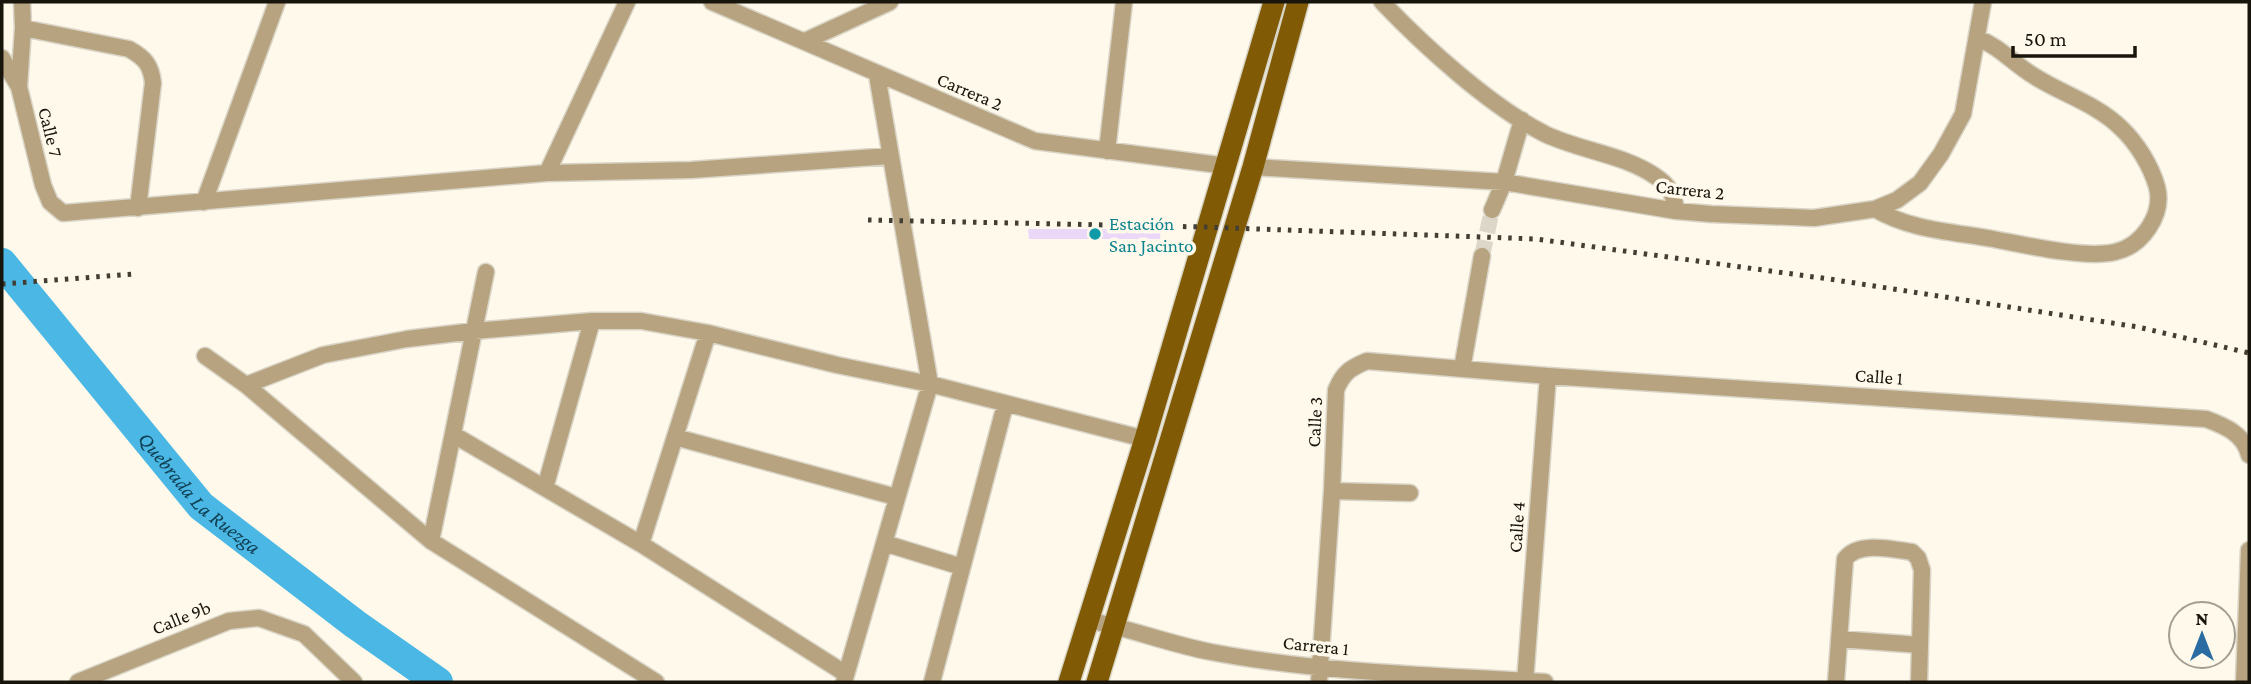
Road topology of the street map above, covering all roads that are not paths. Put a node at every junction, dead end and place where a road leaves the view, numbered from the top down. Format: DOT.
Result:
graph roads {
  1 [pos="22,2"];
  2 [pos="277,2"];
  3 [pos="626,2"];
  4 [pos="712,2"];
  5 [pos="890,2"];
  6 [pos="1125,2"];
  7 [pos="1274,2"];
  8 [pos="1298,2"];
  9 [pos="1382,2"];
  10 [pos="1983,2"];
  11 [pos="23,28"];
  12 [pos="1977,38"];
  13 [pos="806,41"];
  14 [pos="2,58"];
  15 [pos="877,75"];
  16 [pos="19,87"];
  17 [pos="1522,120"];
  18 [pos="1107,151"];
  19 [pos="890,156"];
  20 [pos="1227,166"];
  21 [pos="1253,167"];
  22 [pos="547,173"];
  23 [pos="1504,182"];
  24 [pos="204,202"];
  25 [pos="138,208"];
  26 [pos="1875,209"];
  27 [pos="1492,210"];
  28 [pos="1676,211"];
  29 [pos="1482,256"];
  30 [pos="486,272"];
  31 [pos="592,321"];
  32 [pos="474,331"];
  33 [pos="708,333"];
  34 [pos="205,356"];
  35 [pos="1462,369"];
  36 [pos="1548,376"];
  37 [pos="930,384"];
  38 [pos="246,385"];
  39 [pos="1005,405"];
  40 [pos="454,435"];
  41 [pos="675,438"];
  42 [pos="1145,439"];
  43 [pos="2249,455"];
  44 [pos="545,488"];
  45 [pos="1332,491"];
  46 [pos="1410,493"];
  47 [pos="896,497"];
  48 [pos="431,541"];
  49 [pos="641,544"];
  50 [pos="884,544"];
  51 [pos="2249,550"];
  52 [pos="962,567"];
  53 [pos="1087,620"];
  54 [pos="1114,625"];
  55 [pos="1839,639"];
  56 [pos="1920,645"];
  57 [pos="1320,675"];
  58 [pos="845,678"];
  59 [pos="78,682"];
  60 [pos="354,682"];
  61 [pos="656,682"];
  62 [pos="932,682"];
  63 [pos="1069,682"];
  64 [pos="1097,682"];
  65 [pos="1525,682"];
  66 [pos="1545,682"];
  67 [pos="1836,682"];
  68 [pos="1919,682"];
  69 [pos="2244,682"];
  1 -- 11 [label="street"];
  2 -- 24 [label="street"];
  3 -- 22 [label="street"];
  4 -- 13 [label="street, Carrera 2"];
  5 -- 13 [label="street"];
  6 -- 18 [label="street"];
  7 -- 20 [label="main road"];
  8 -- 21 [label="main road"];
  9 -- 17 [label="street"];
  10 -- 12 [label="street, Carrera 2"];
  11 -- 16 [label="street"];
  11 -- 25 [label="street"];
  12 -- 26 [label="street, Carrera 2"];
  12 -- 26 [label="street"];
  13 -- 15 [label="street, Carrera 2"];
  14 -- 16 [label="street, Calle 7"];
  15 -- 18 [label="street, Carrera 2"];
  15 -- 19 [label="street"];
  16 -- 25 [label="street, Calle 7"];
  17 -- 23 [label="street"];
  17 -- 28 [label="street"];
  18 -- 20 [label="street, Carrera 2"];
  19 -- 22 [label="street"];
  19 -- 37 [label="street"];
  20 -- 42 [label="main road"];
  21 -- 23 [label="street, Carrera 2"];
  21 -- 54 [label="main road"];
  22 -- 24 [label="street"];
  23 -- 27 [label="street"];
  23 -- 28 [label="street, Carrera 2"];
  24 -- 25 [label="street"];
  26 -- 28 [label="street, Carrera 2"];
  29 -- 35 [label="street"];
  30 -- 32 [label="street"];
  31 -- 32 [label="street"];
  31 -- 33 [label="street"];
  31 -- 44 [label="street"];
  32 -- 38 [label="street"];
  32 -- 40 [label="street"];
  33 -- 37 [label="street"];
  33 -- 41 [label="street"];
  34 -- 38 [label="street"];
  35 -- 36 [label="street, Calle 3"];
  35 -- 45 [label="street, Calle 3"];
  36 -- 43 [label="street, Calle 1"];
  36 -- 65 [label="street, Calle 4"];
  37 -- 39 [label="street"];
  37 -- 47 [label="street"];
  38 -- 48 [label="street"];
  39 -- 42 [label="street"];
  39 -- 52 [label="street"];
  40 -- 44 [label="street"];
  40 -- 48 [label="street"];
  41 -- 47 [label="street"];
  41 -- 49 [label="street"];
  42 -- 53 [label="main road"];
  44 -- 49 [label="street"];
  45 -- 46 [label="street"];
  45 -- 57 [label="street, Calle 3"];
  47 -- 50 [label="street"];
  48 -- 61 [label="street"];
  49 -- 58 [label="street"];
  50 -- 52 [label="street"];
  50 -- 58 [label="street"];
  51 -- 69 [label="street"];
  52 -- 62 [label="street"];
  53 -- 54 [label="street, Carrera 1"];
  53 -- 63 [label="main road"];
  54 -- 57 [label="street, Carrera 1"];
  54 -- 64 [label="main road"];
  55 -- 56 [label="street"];
  55 -- 56 [label="street"];
  55 -- 67 [label="street"];
  56 -- 68 [label="street"];
  57 -- 65 [label="street, Carrera 1"];
  59 -- 60 [label="street, Calle 9b"];
  65 -- 66 [label="street, Carrera 1"];
}
